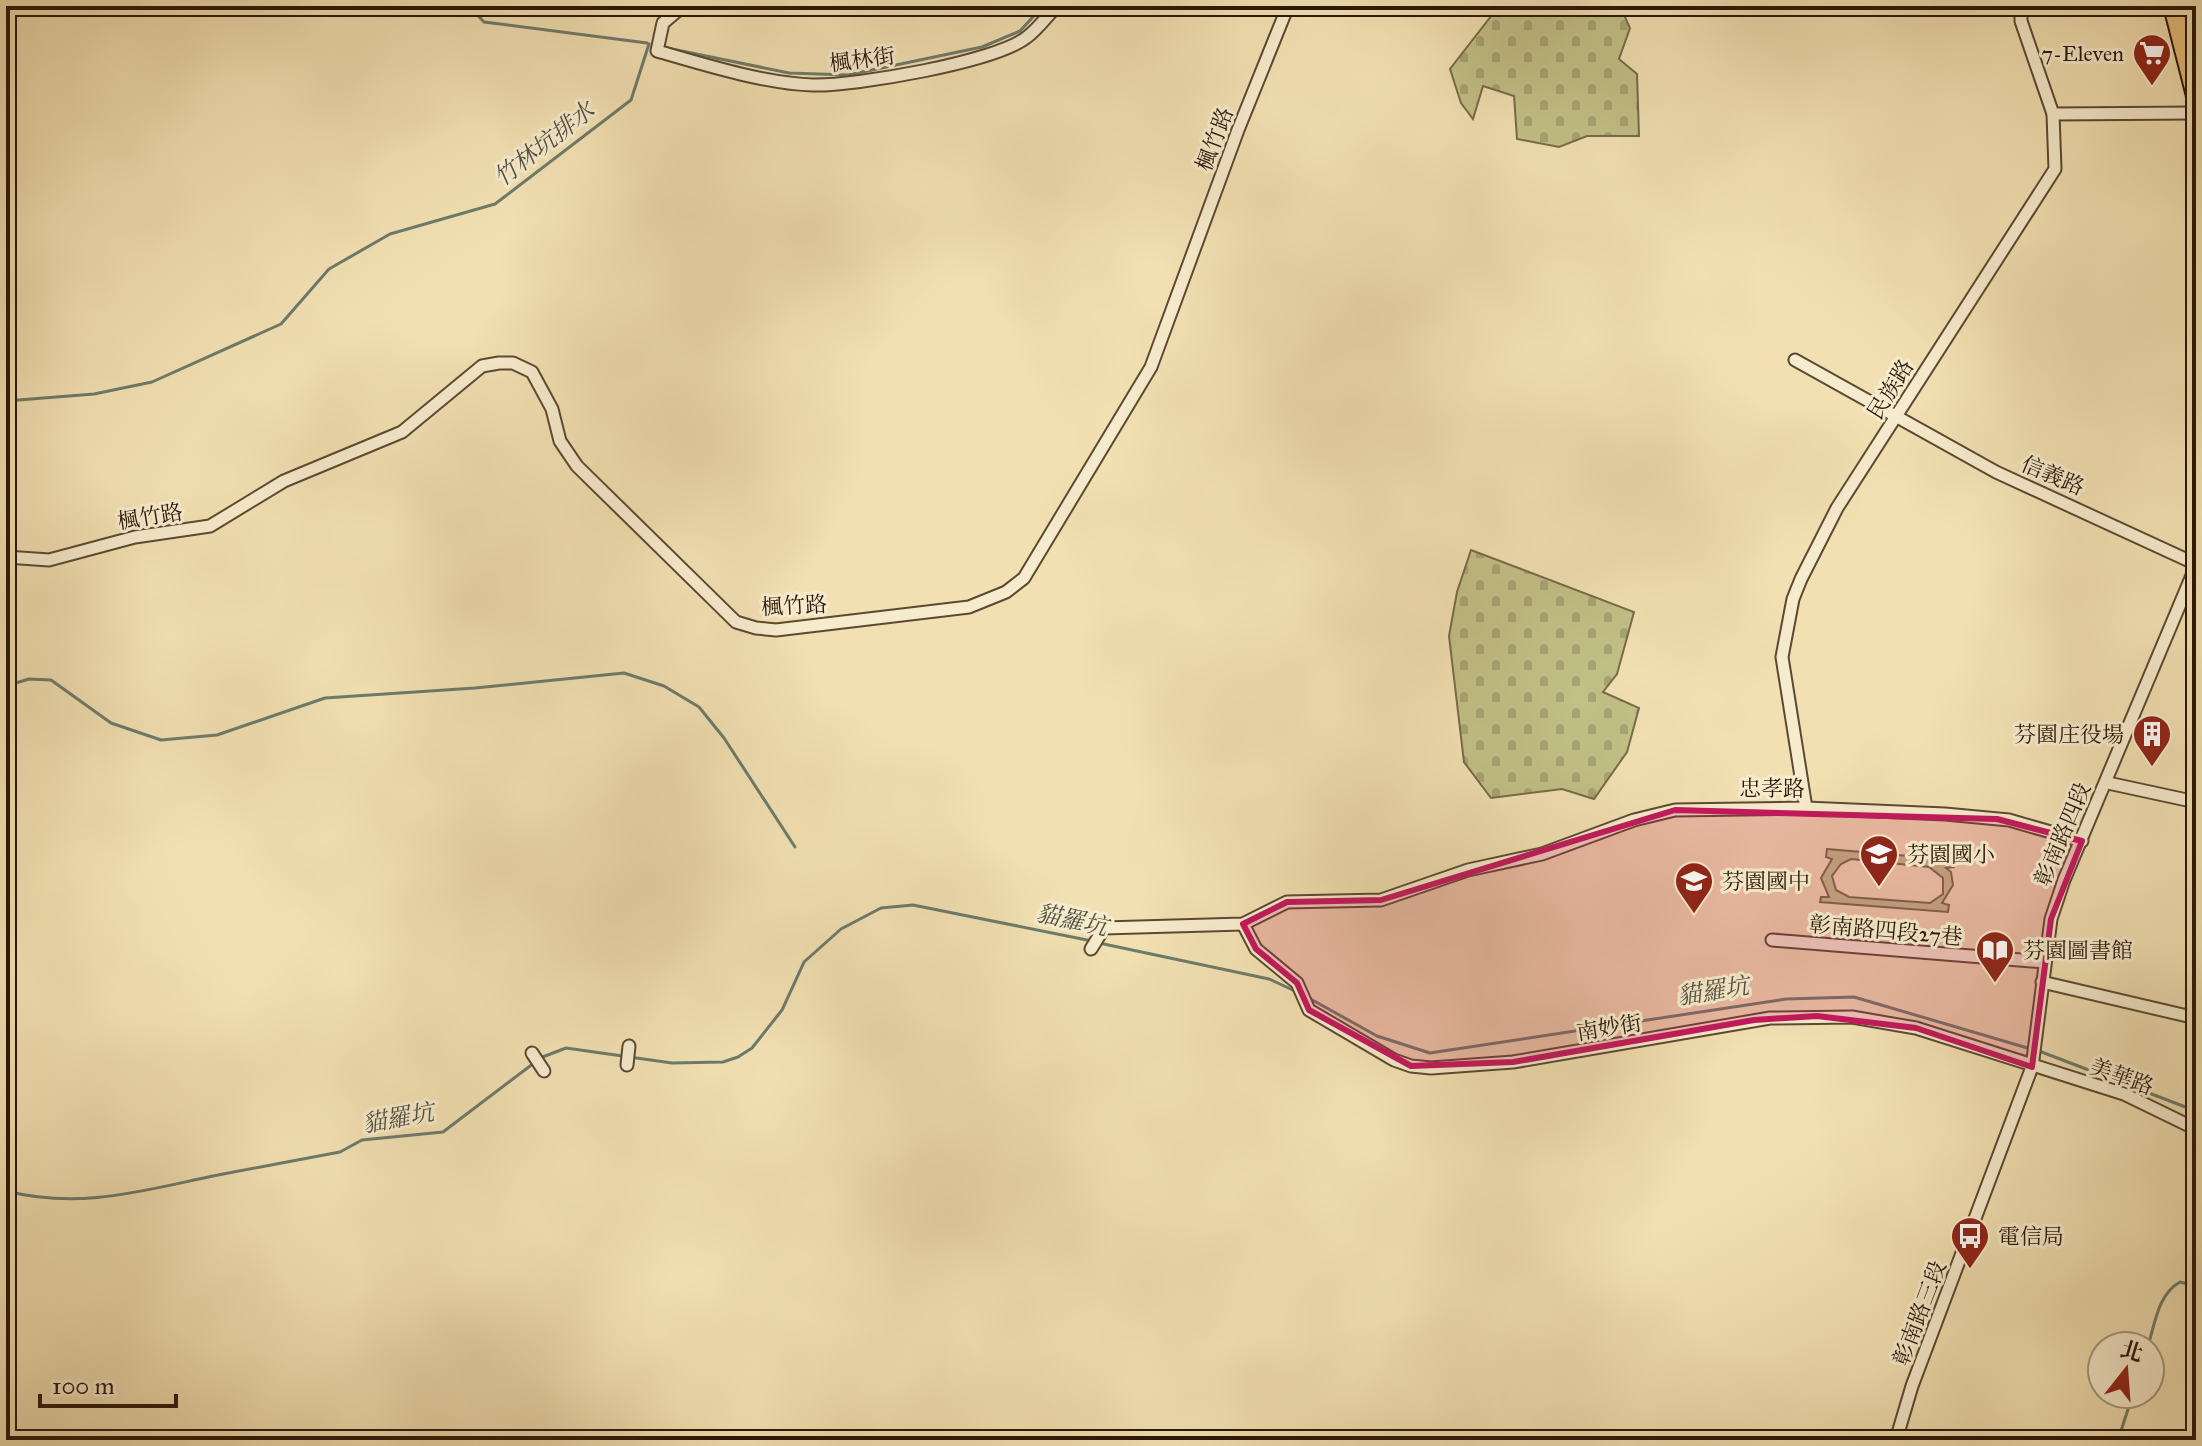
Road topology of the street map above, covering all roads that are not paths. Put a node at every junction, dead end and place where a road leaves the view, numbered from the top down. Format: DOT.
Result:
graph roads {
  1 [pos="683,6"];
  2 [pos="1057,6"];
  3 [pos="1288,6"];
  4 [pos="2021,6"];
  5 [pos="2171,6"];
  6 [pos="2183,6"];
  7 [pos="2196,56"];
  8 [pos="2196,104"];
  9 [pos="2196,113"];
  10 [pos="2053,114"];
  11 [pos="1795,360"];
  12 [pos="1896,418"];
  13 [pos="6,557"];
  14 [pos="2196,565"];
  15 [pos="2108,783"];
  16 [pos="2196,802"];
  17 [pos="1806,808"];
  18 [pos="2082,841"];
  19 [pos="1243,924"];
  20 [pos="1772,940"];
  21 [pos="1091,949"];
  22 [pos="2045,962"];
  23 [pos="2042,982"];
  24 [pos="2196,1018"];
  25 [pos="2036,1039"];
  26 [pos="629,1046"];
  27 [pos="532,1053"];
  28 [pos="627,1065"];
  29 [pos="2032,1067"];
  30 [pos="544,1071"];
  31 [pos="2196,1129"];
  32 [pos="1896,1440"];
  1 -- 2 [label="street, 楓林街"];
  3 -- 13 [label="street, 楓竹路"];
  4 -- 10 [label="street, 民族路"];
  5 -- 8 [label="main road"];
  6 -- 7 [label="main road"];
  9 -- 10 [label="street"];
  10 -- 12 [label="street, 民族路"];
  11 -- 12 [label="street, 信義路"];
  12 -- 14 [label="street, 信義路"];
  12 -- 17 [label="street, 民族路"];
  14 -- 15 [label="street, 彰南路四段"];
  15 -- 16 [label="street"];
  15 -- 18 [label="street, 彰南路四段"];
  17 -- 18 [label="street, 忠孝路"];
  17 -- 19 [label="street, 忠孝路"];
  18 -- 22 [label="street, 彰南路四段"];
  19 -- 21 [label="street"];
  19 -- 29 [label="street, 南妙街"];
  20 -- 22 [label="street, 彰南路四段27巷"];
  22 -- 23 [label="street, 彰南路四段"];
  23 -- 24 [label="street"];
  23 -- 25 [label="street, 彰南路四段"];
  25 -- 29 [label="street, 彰南路三段"];
  26 -- 28 [label="street"];
  27 -- 30 [label="street"];
  29 -- 31 [label="street, 美華路"];
  29 -- 32 [label="street, 彰南路三段"];
}
